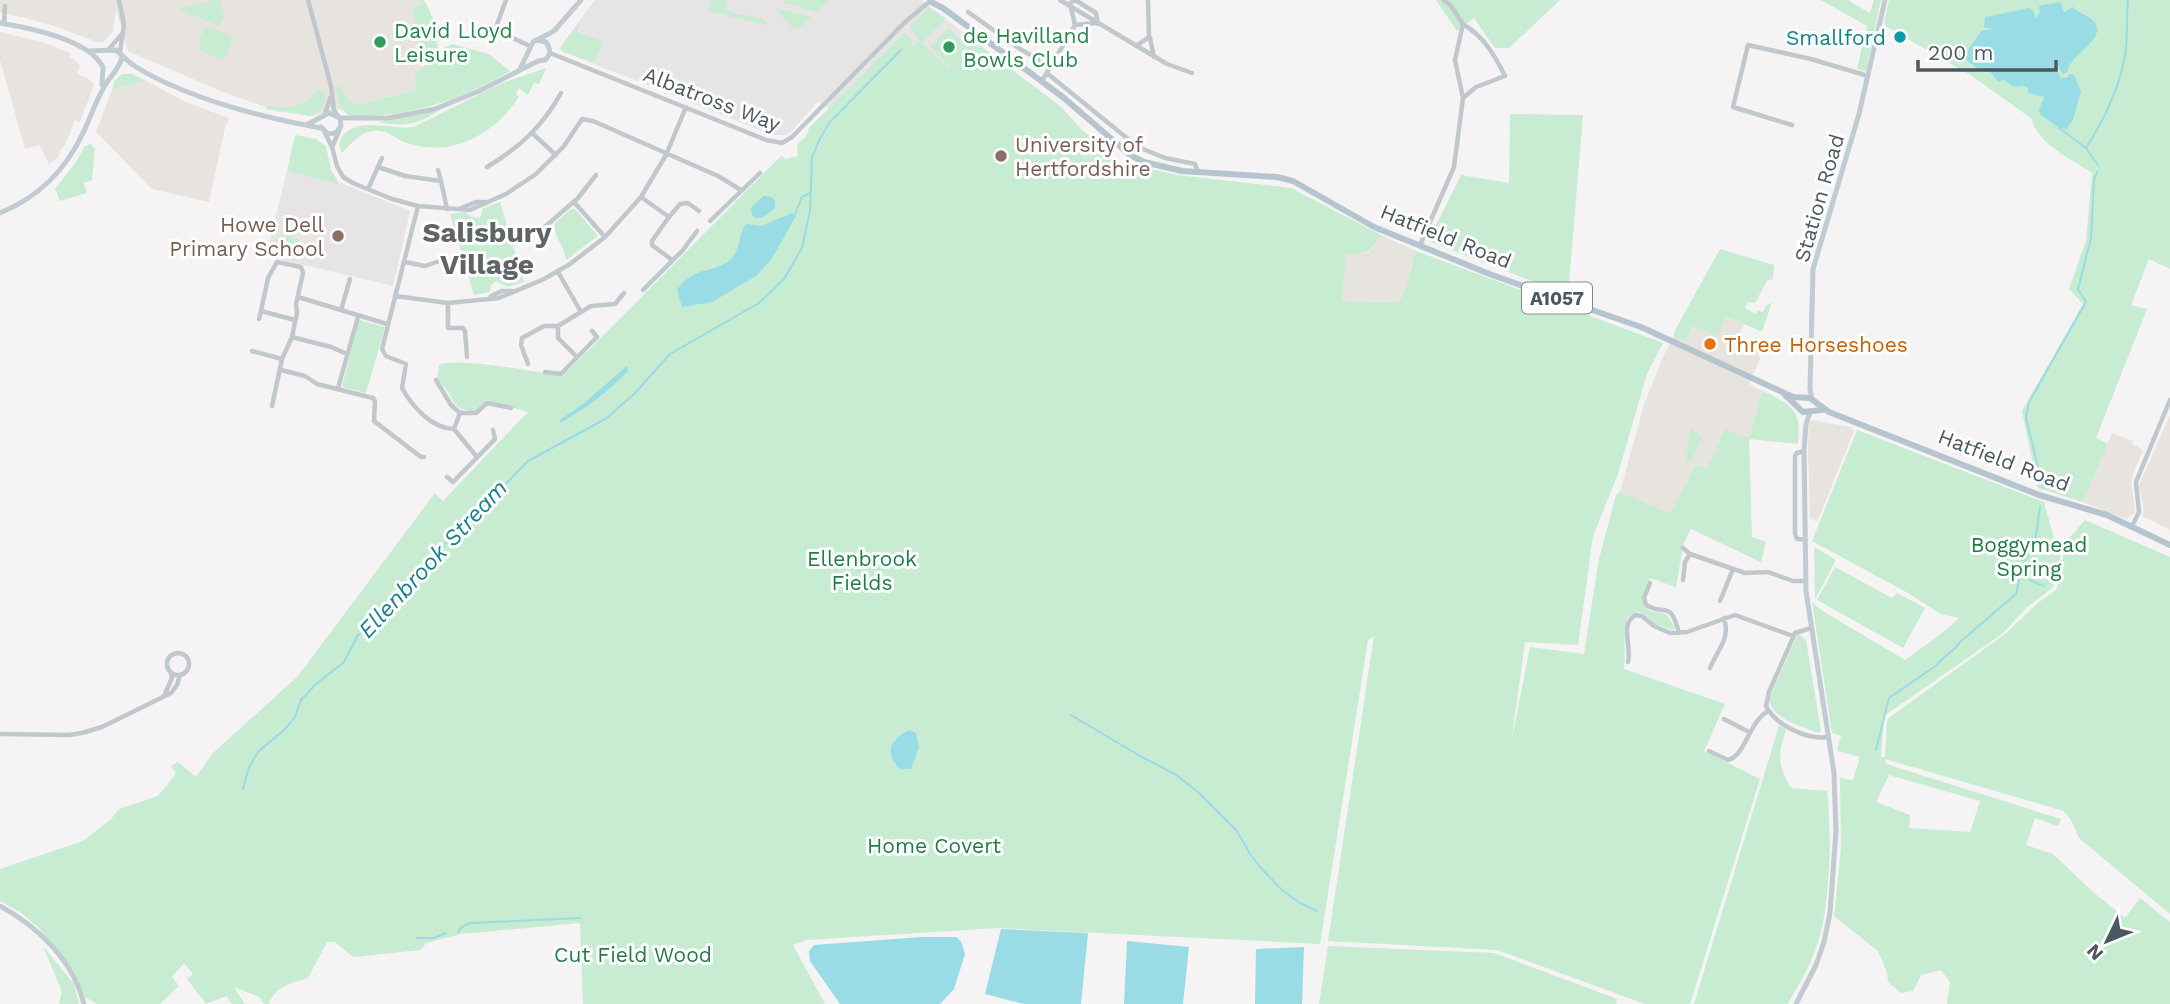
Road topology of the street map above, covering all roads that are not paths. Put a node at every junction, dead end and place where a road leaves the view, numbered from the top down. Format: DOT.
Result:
graph roads {
  1 [pos="118,0"];
  2 [pos="308,0"];
  3 [pos="506,0"];
  4 [pos="581,0"];
  5 [pos="1060,0"];
  6 [pos="1148,0"];
  7 [pos="1444,0"];
  8 [pos="1885,0"];
  9 [pos="930,1"];
  10 [pos="5,6"];
  11 [pos="1069,6"];
  12 [pos="968,12"];
  13 [pos="1097,23"];
  14 [pos="2,24"];
  15 [pos="1463,24"];
  16 [pos="1075,25"];
  17 [pos="554,31"];
  18 [pos="122,33"];
  19 [pos="1150,37"];
  20 [pos="538,40"];
  21 [pos="530,46"];
  22 [pos="1136,46"];
  23 [pos="549,49"];
  24 [pos="107,50"];
  25 [pos="88,51"];
  26 [pos="530,54"];
  27 [pos="121,55"];
  28 [pos="1154,57"];
  29 [pos="538,61"];
  30 [pos="102,65"];
  31 [pos="135,67"];
  32 [pos="1052,67"];
  33 [pos="117,69"];
  34 [pos="520,69"];
  35 [pos="1192,73"];
  36 [pos="1048,74"];
  37 [pos="1868,76"];
  38 [pos="1042,81"];
  39 [pos="102,90"];
  40 [pos="561,93"];
  41 [pos="331,96"];
  42 [pos="1463,98"];
  43 [pos="686,107"];
  44 [pos="324,116"];
  45 [pos="339,117"];
  46 [pos="358,118"];
  47 [pos="308,124"];
  48 [pos="1792,125"];
  49 [pos="340,128"];
  50 [pos="323,130"];
  51 [pos="532,134"];
  52 [pos="332,147"];
  53 [pos="556,155"];
  54 [pos="666,155"];
  55 [pos="382,158"];
  56 [pos="378,167"];
  57 [pos="487,167"];
  58 [pos="438,170"];
  59 [pos="760,173"];
  60 [pos="1199,173"];
  61 [pos="596,175"];
  62 [pos="441,181"];
  63 [pos="368,189"];
  64 [pos="741,190"];
  65 [pos="641,197"];
  66 [pos="574,202"];
  67 [pos="418,206"];
  68 [pos="447,209"];
  69 [pos="699,211"];
  70 [pos="0,214"];
  71 [pos="669,217"];
  72 [pos="710,221"];
  73 [pos="697,231"];
  74 [pos="539,232"];
  75 [pos="605,236"];
  76 [pos="1419,245"];
  77 [pos="442,260"];
  78 [pos="672,260"];
  79 [pos="405,262"];
  80 [pos="558,272"];
  81 [pos="350,279"];
  82 [pos="643,290"];
  83 [pos="624,293"];
  84 [pos="395,296"];
  85 [pos="298,297"];
  86 [pos="448,303"];
  87 [pos="341,310"];
  88 [pos="261,311"];
  89 [pos="581,312"];
  90 [pos="358,317"];
  91 [pos="259,320"];
  92 [pos="295,320"];
  93 [pos="387,324"];
  94 [pos="558,326"];
  95 [pos="592,331"];
  96 [pos="292,337"];
  97 [pos="252,351"];
  98 [pos="347,354"];
  99 [pos="467,357"];
  100 [pos="577,357"];
  101 [pos="282,359"];
  102 [pos="528,363"];
  103 [pos="281,370"];
  104 [pos="545,372"];
  105 [pos="436,380"];
  106 [pos="338,388"];
  107 [pos="1783,394"];
  108 [pos="1809,400"];
  109 [pos="2170,400"];
  110 [pos="272,406"];
  111 [pos="512,408"];
  112 [pos="1800,409"];
  113 [pos="1824,410"];
  114 [pos="1811,412"];
  115 [pos="460,413"];
  116 [pos="1805,424"];
  117 [pos="454,429"];
  118 [pos="493,430"];
  119 [pos="1804,451"];
  120 [pos="424,457"];
  121 [pos="477,457"];
  122 [pos="447,477"];
  123 [pos="2132,526"];
  124 [pos="1806,540"];
  125 [pos="2170,545"];
  126 [pos="1682,548"];
  127 [pos="1690,554"];
  128 [pos="1733,569"];
  129 [pos="1683,580"];
  130 [pos="1806,581"];
  131 [pos="1650,583"];
  132 [pos="1720,601"];
  133 [pos="1724,618"];
  134 [pos="1811,628"];
  135 [pos="1679,633"];
  136 [pos="1793,636"];
  137 [pos="1628,662"];
  138 [pos="1710,668"];
  139 [pos="171,673"];
  140 [pos="180,675"];
  141 [pos="164,697"];
  142 [pos="1768,711"];
  143 [pos="1724,719"];
  144 [pos="1749,732"];
  145 [pos="0,734"];
  146 [pos="1828,737"];
  147 [pos="1709,751"];
  148 [pos="0,906"];
  149 [pos="84,1004"];
  150 [pos="1796,1004"];
  1 -- 18 [label="street"];
  2 -- 41 [label="street"];
  3 -- 21 [label="street"];
  4 -- 17 [label="street"];
  5 -- 11 [label="street"];
  6 -- 19 [label="street"];
  7 -- 15 [label="street"];
  8 -- 37 [label="street, Station Road"];
  9 -- 38 [label="main road, A1057"];
  9 -- 43 [label="street, Albatross Way"];
  10 -- 14 [label="street"];
  11 -- 13 [label="street"];
  11 -- 16 [label="street"];
  12 -- 32 [label="street"];
  13 -- 16 [label="street"];
  13 -- 22 [label="street"];
  14 -- 25 [label="street"];
  15 -- 42 [label="street"];
  15 -- 42 [label="street"];
  16 -- 32 [label="street"];
  17 -- 20 [label="street"];
  17 -- 23 [label="street"];
  18 -- 24 [label="street"];
  18 -- 27 [label="street"];
  19 -- 22 [label="street"];
  19 -- 28 [label="street"];
  20 -- 21 [label="street"];
  20 -- 23 [label="street"];
  21 -- 26 [label="street"];
  22 -- 28 [label="street"];
  23 -- 29 [label="street"];
  23 -- 43 [label="street, Albatross Way"];
  24 -- 25 [label="street"];
  24 -- 27 [label="street"];
  24 -- 30 [label="street"];
  25 -- 30 [label="street"];
  26 -- 29 [label="street"];
  26 -- 34 [label="street"];
  27 -- 31 [label="street"];
  27 -- 33 [label="street"];
  28 -- 35 [label="street"];
  29 -- 34 [label="street"];
  30 -- 33 [label="street"];
  30 -- 39 [label="street"];
  31 -- 33 [label="street"];
  31 -- 47 [label="street"];
  32 -- 36 [label="street"];
  33 -- 39 [label="street"];
  34 -- 46 [label="street"];
  36 -- 38 [label="street"];
  36 -- 60 [label="street"];
  37 -- 48 [label="street"];
  37 -- 108 [label="street, Station Road"];
  38 -- 60 [label="main road, A1057"];
  39 -- 70 [label="street"];
  40 -- 51 [label="street"];
  41 -- 44 [label="street"];
  41 -- 45 [label="street"];
  42 -- 76 [label="street"];
  43 -- 54 [label="street"];
  44 -- 45 [label="street"];
  44 -- 47 [label="street"];
  44 -- 50 [label="street"];
  45 -- 46 [label="street"];
  45 -- 49 [label="street"];
  46 -- 49 [label="street"];
  47 -- 50 [label="street"];
  49 -- 50 [label="street"];
  49 -- 52 [label="street"];
  50 -- 52 [label="street"];
  51 -- 53 [label="street"];
  51 -- 57 [label="street"];
  52 -- 63 [label="street"];
  53 -- 54 [label="street"];
  53 -- 68 [label="street"];
  54 -- 64 [label="street"];
  54 -- 65 [label="street"];
  55 -- 56 [label="street"];
  56 -- 62 [label="street"];
  56 -- 63 [label="street"];
  58 -- 62 [label="street"];
  59 -- 64 [label="street"];
  60 -- 76 [label="main road, Hatfield Road / A1057"];
  61 -- 66 [label="street"];
  62 -- 68 [label="street"];
  63 -- 67 [label="street"];
  64 -- 72 [label="street"];
  65 -- 71 [label="street"];
  65 -- 75 [label="street"];
  66 -- 74 [label="street"];
  66 -- 75 [label="street"];
  67 -- 68 [label="street"];
  67 -- 79 [label="street"];
  69 -- 71 [label="street"];
  71 -- 78 [label="street"];
  73 -- 78 [label="street"];
  75 -- 80 [label="street"];
  76 -- 107 [label="main road, Hatfield Road / A1057"];
  77 -- 79 [label="street"];
  78 -- 82 [label="street"];
  79 -- 84 [label="street"];
  80 -- 86 [label="street"];
  80 -- 89 [label="street"];
  81 -- 87 [label="street"];
  83 -- 89 [label="street"];
  84 -- 86 [label="street"];
  84 -- 93 [label="street"];
  85 -- 87 [label="street"];
  85 -- 88 [label="street"];
  85 -- 92 [label="street"];
  86 -- 99 [label="street"];
  87 -- 90 [label="street"];
  88 -- 91 [label="street"];
  88 -- 92 [label="street"];
  89 -- 94 [label="street"];
  90 -- 93 [label="street"];
  90 -- 98 [label="street"];
  92 -- 96 [label="street"];
  93 -- 117 [label="street"];
  94 -- 100 [label="street"];
  94 -- 102 [label="street"];
  95 -- 100 [label="street"];
  96 -- 98 [label="street"];
  96 -- 101 [label="street"];
  97 -- 101 [label="street"];
  98 -- 106 [label="street"];
  100 -- 104 [label="street"];
  101 -- 103 [label="street"];
  103 -- 106 [label="street"];
  103 -- 110 [label="street"];
  105 -- 115 [label="street"];
  106 -- 120 [label="street"];
  107 -- 108 [label="main road, Hatfield Road / A1057"];
  107 -- 112 [label="main road, Hatfield Road / A1057"];
  108 -- 112 [label="main road"];
  108 -- 113 [label="main road, Hatfield Road / A1057"];
  108 -- 114 [label="main road"];
  109 -- 123 [label="street"];
  111 -- 115 [label="street"];
  112 -- 114 [label="main road"];
  112 -- 116 [label="street"];
  113 -- 114 [label="main road"];
  113 -- 123 [label="main road, Hatfield Road / A1057"];
  114 -- 116 [label="street"];
  115 -- 117 [label="street"];
  116 -- 119 [label="street"];
  117 -- 121 [label="street"];
  118 -- 121 [label="street"];
  119 -- 124 [label="street"];
  119 -- 124 [label="street"];
  121 -- 122 [label="street"];
  123 -- 125 [label="main road, Hatfield Road / A1057"];
  124 -- 130 [label="street"];
  126 -- 127 [label="street"];
  127 -- 128 [label="street"];
  127 -- 129 [label="street"];
  128 -- 130 [label="street"];
  128 -- 132 [label="street"];
  130 -- 134 [label="street"];
  131 -- 135 [label="street"];
  133 -- 135 [label="street"];
  133 -- 136 [label="street"];
  133 -- 138 [label="street"];
  134 -- 136 [label="street"];
  134 -- 146 [label="street"];
  135 -- 137 [label="street"];
  136 -- 142 [label="street"];
  139 -- 140 [label="street"];
  139 -- 140 [label="street"];
  139 -- 141 [label="street"];
  140 -- 141 [label="street"];
  141 -- 145 [label="street"];
  142 -- 144 [label="street"];
  142 -- 146 [label="street"];
  143 -- 144 [label="street"];
  144 -- 147 [label="street"];
  146 -- 150 [label="street"];
  148 -- 149 [label="street"];
}
